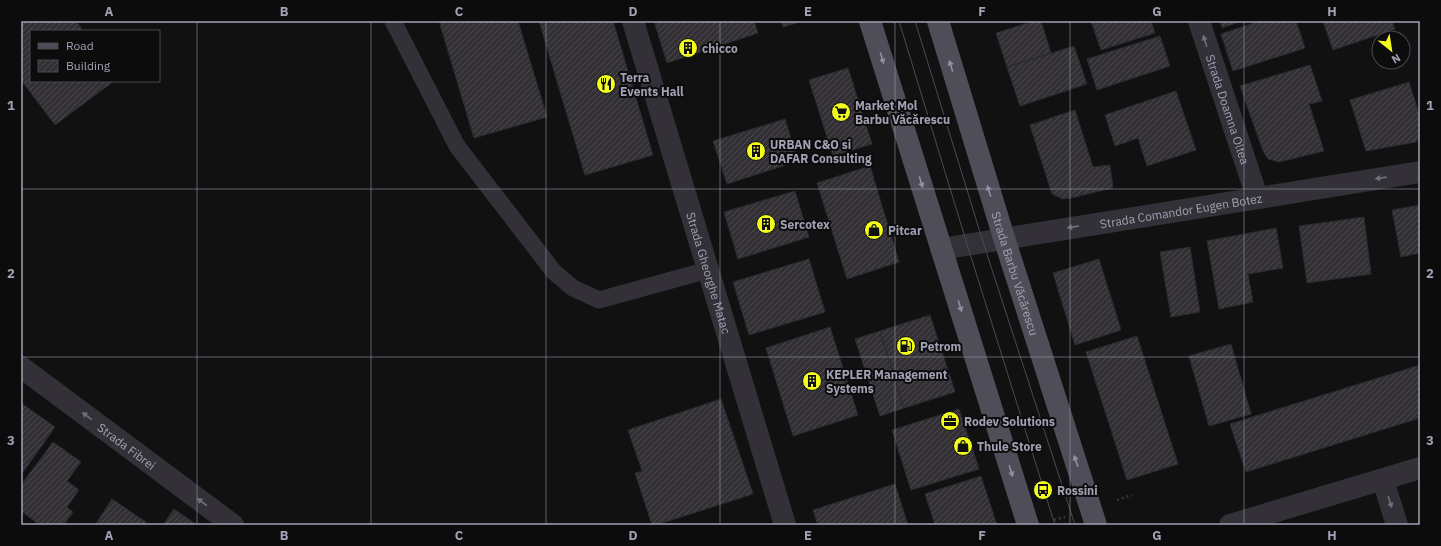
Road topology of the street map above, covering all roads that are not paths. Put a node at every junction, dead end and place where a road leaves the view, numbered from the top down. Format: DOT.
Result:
graph roads {
  1 [pos="393,21"];
  2 [pos="633,21"];
  3 [pos="870,21"];
  4 [pos="938,21"];
  5 [pos="1199,21"];
  6 [pos="1420,172"];
  7 [pos="1257,197"];
  8 [pos="1004,238"];
  9 [pos="941,249"];
  10 [pos="708,270"];
  11 [pos="21,367"];
  12 [pos="1420,468"];
  13 [pos="1383,480"];
  14 [pos="233,525"];
  15 [pos="785,525"];
  16 [pos="1028,525"];
  17 [pos="1096,525"];
  18 [pos="1230,525"];
  19 [pos="1397,525"];
  1 -- 10 [label="lane"];
  2 -- 10 [label="street, Strada Gheorghe Matac"];
  3 -- 9 [label="main road, one-way"];
  8 -- 4 [label="main road, Strada Barbu Văcărescu, one-way"];
  7 -- 5 [label="street, Strada Doamna Oltea, one-way"];
  6 -- 7 [label="street, Strada Comandor Eugen Botez, one-way"];
  7 -- 8 [label="street, Strada Comandor Eugen Botez, one-way"];
  8 -- 9 [label="street, Strada Comandor Eugen Botez"];
  17 -- 8 [label="main road, Strada Barbu Văcărescu, one-way"];
  9 -- 16 [label="main road, one-way"];
  10 -- 15 [label="street, Strada Gheorghe Matac"];
  14 -- 11 [label="street, Strada Fibrei, one-way"];
  12 -- 13 [label="street"];
  13 -- 18 [label="street"];
  13 -- 19 [label="street, one-way"];
}
